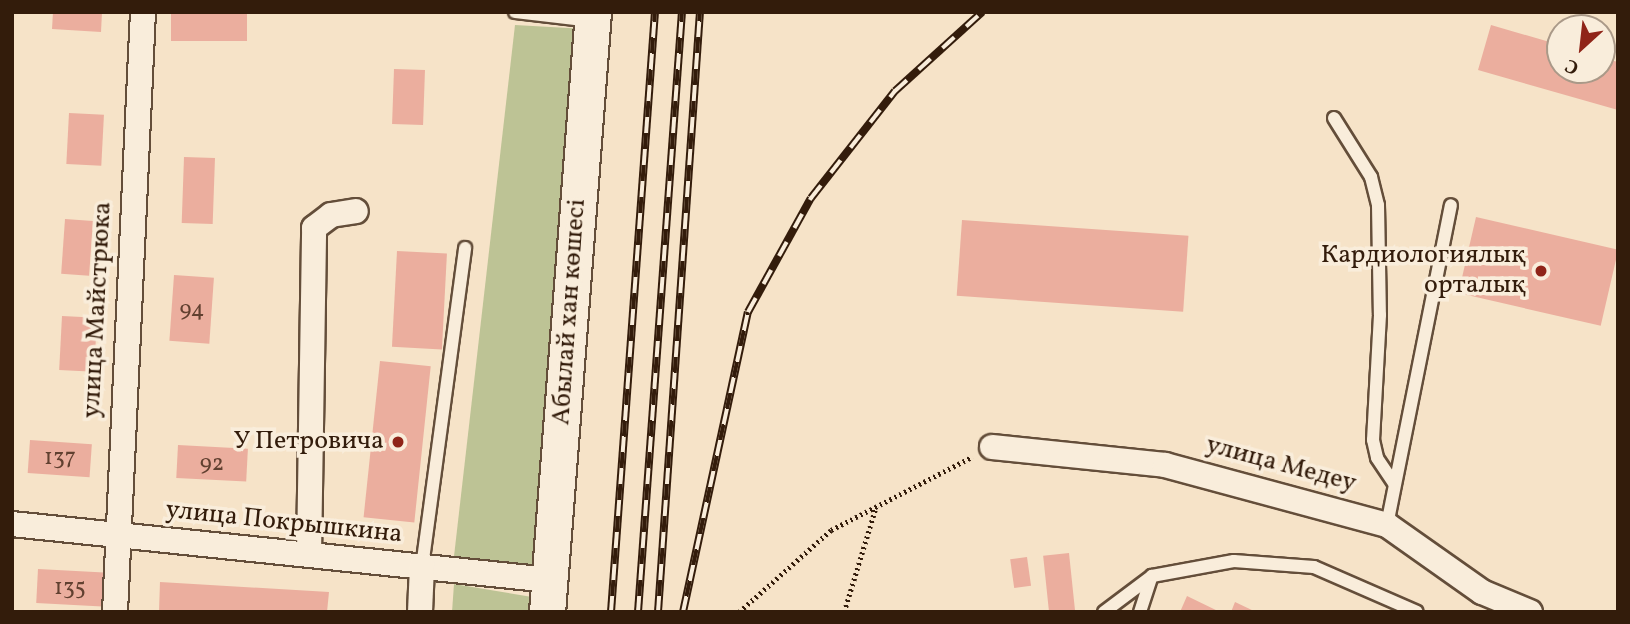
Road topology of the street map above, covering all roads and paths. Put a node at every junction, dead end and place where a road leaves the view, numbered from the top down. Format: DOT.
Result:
graph roads {
  1 [pos="143,12"];
  2 [pos="516,12"];
  3 [pos="592,17"];
  4 [pos="1334,118"];
  5 [pos="1451,205"];
  6 [pos="356,211"];
  7 [pos="465,248"];
  8 [pos="992,447"];
  9 [pos="1394,483"];
  10 [pos="876,506"];
  11 [pos="12,524"];
  12 [pos="1387,525"];
  13 [pos="116,535"];
  14 [pos="309,555"];
  15 [pos="422,567"];
  16 [pos="1152,576"];
  17 [pos="548,596"];
  18 [pos="115,612"];
  19 [pos="420,612"];
  20 [pos="740,612"];
  21 [pos="844,612"];
  22 [pos="1104,612"];
  23 [pos="1140,612"];
  24 [pos="1417,612"];
  25 [pos="1530,612"];
  1 -- 13 [label="street, улица Майстрюка"];
  2 -- 3 [label="lane"];
  3 -- 17 [label="main road, Абылай хан көшесі"];
  4 -- 9 [label="lane"];
  5 -- 9 [label="lane"];
  6 -- 14 [label="street"];
  7 -- 15 [label="lane"];
  8 -- 10 [label="path"];
  8 -- 12 [label="street, улица Медеу"];
  9 -- 12 [label="lane"];
  10 -- 20 [label="path"];
  10 -- 21 [label="path"];
  11 -- 13 [label="street, улица Покрышкина"];
  12 -- 25 [label="street, улица Медеу"];
  13 -- 14 [label="street, улица Покрышкина"];
  13 -- 18 [label="street, улица Майстрюка"];
  14 -- 15 [label="street, улица Покрышкина"];
  15 -- 17 [label="street, улица Покрышкина"];
  15 -- 19 [label="street"];
  16 -- 22 [label="lane"];
  16 -- 23 [label="lane"];
  16 -- 24 [label="lane"];
}
